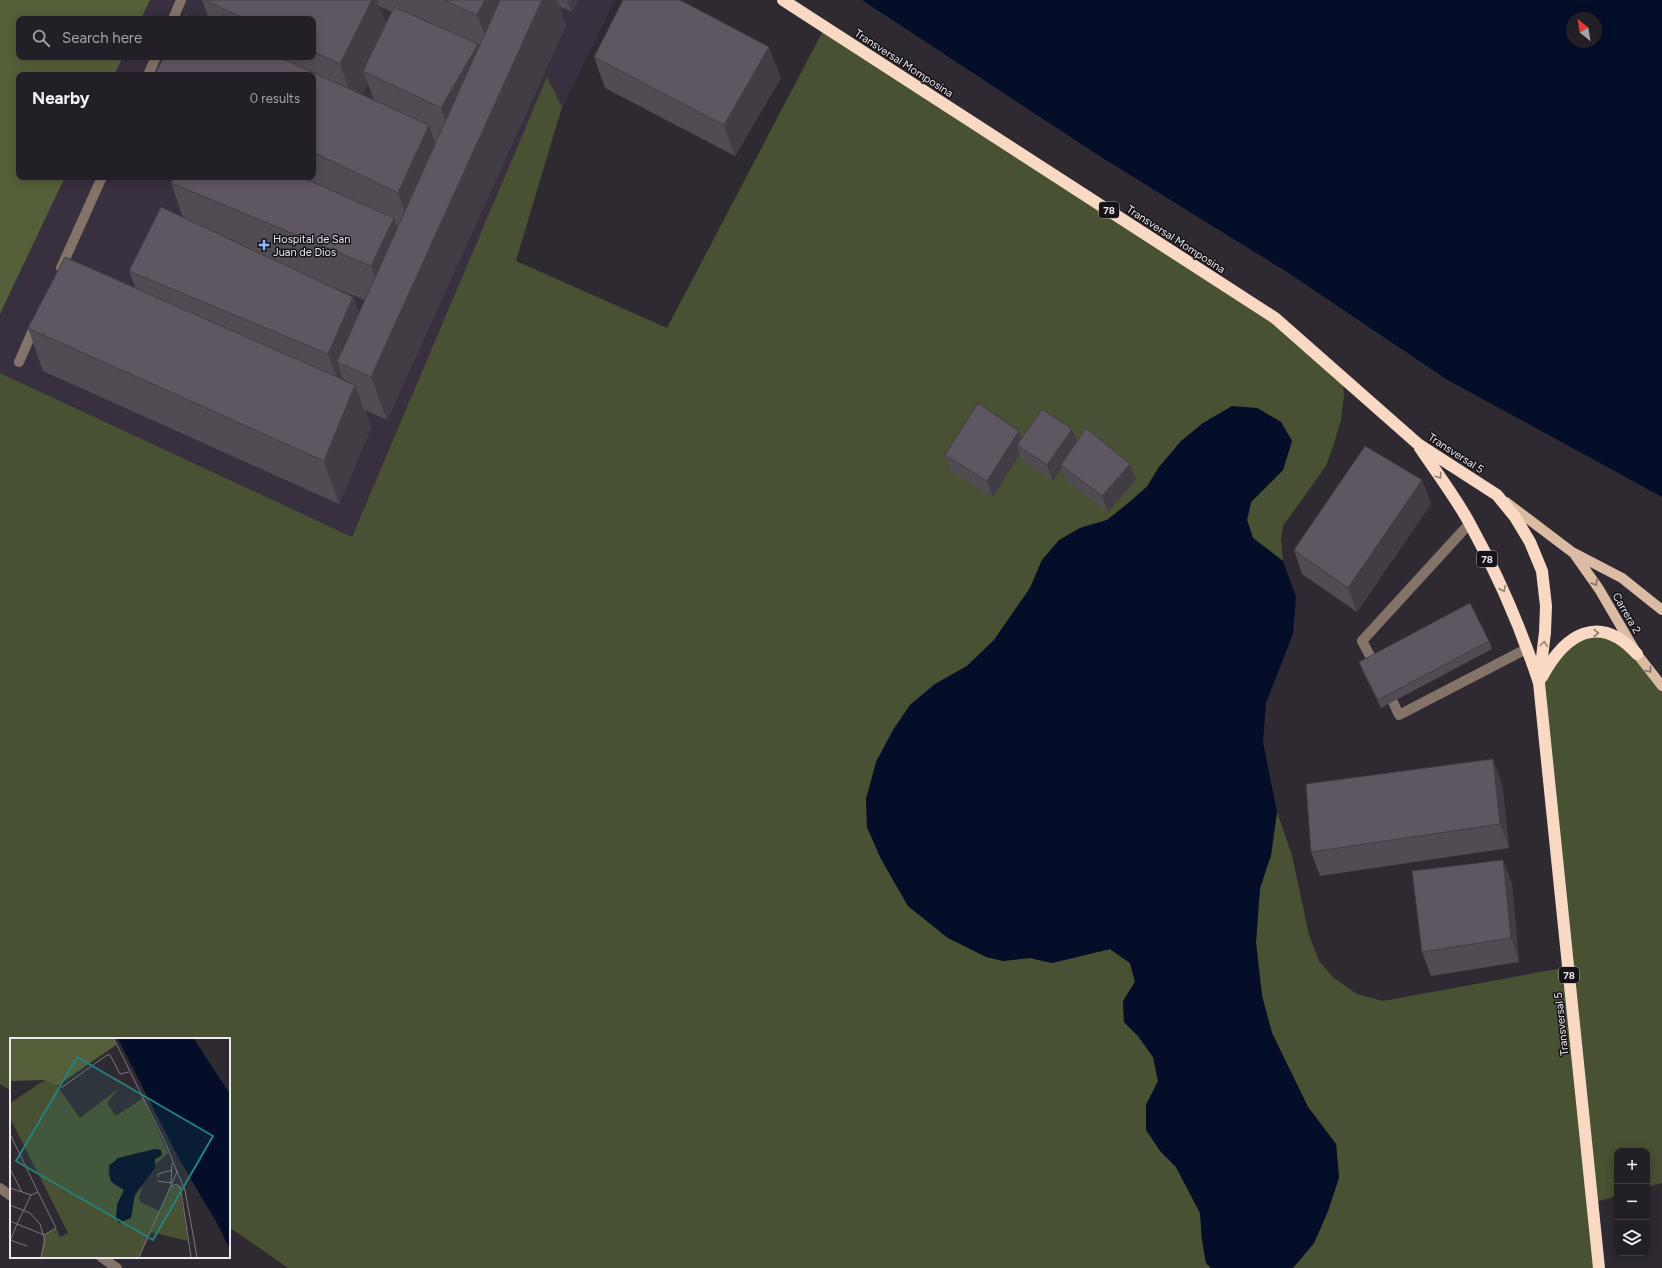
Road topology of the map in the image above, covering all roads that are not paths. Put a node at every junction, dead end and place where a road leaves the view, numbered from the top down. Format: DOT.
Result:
graph roads {
  1 [pos="181,0"];
  2 [pos="783,0"];
  3 [pos="174,16"];
  4 [pos="155,60"];
  5 [pos="149,72"];
  6 [pos="101,180"];
  7 [pos="57,276"];
  8 [pos="41,312"];
  9 [pos="19,362"];
  10 [pos="1418,444"];
  11 [pos="1497,495"];
  12 [pos="1470,523"];
  13 [pos="1572,552"];
  14 [pos="1662,610"];
  15 [pos="1528,648"];
  16 [pos="1637,654"];
  17 [pos="1375,665"];
  18 [pos="1539,683"];
  19 [pos="1662,686"];
  20 [pos="1393,702"];
  21 [pos="0,1188"];
  22 [pos="10,1195"];
  23 [pos="102,1258"];
  24 [pos="117,1268"];
  25 [pos="1599,1268"];
  1 -- 3 [label="street"];
  2 -- 10 [label="highway, Transversal Momposina / 78"];
  4 -- 5 [label="street"];
  6 -- 7 [label="street"];
  8 -- 9 [label="street"];
  10 -- 11 [label="highway, Transversal 5 / 78"];
  10 -- 12 [label="highway, Transversal 5 / 78, one-way"];
  11 -- 13 [label="main road, Carrera 2"];
  18 -- 11 [label="highway, Transversal 5 / 78, one-way"];
  12 -- 15 [label="highway, Transversal 5 / 78, one-way"];
  12 -- 17 [label="street"];
  13 -- 14 [label="main road, Carrera 2"];
  13 -- 16 [label="main road, Carrera 2, one-way"];
  15 -- 18 [label="highway, Transversal 5 / 78"];
  15 -- 20 [label="street"];
  18 -- 16 [label="highway, one-way"];
  16 -- 19 [label="main road, Carrera 2, one-way"];
  18 -- 25 [label="highway, Transversal 5 / 78"];
  21 -- 22 [label="street"];
  23 -- 24 [label="street"];
}
